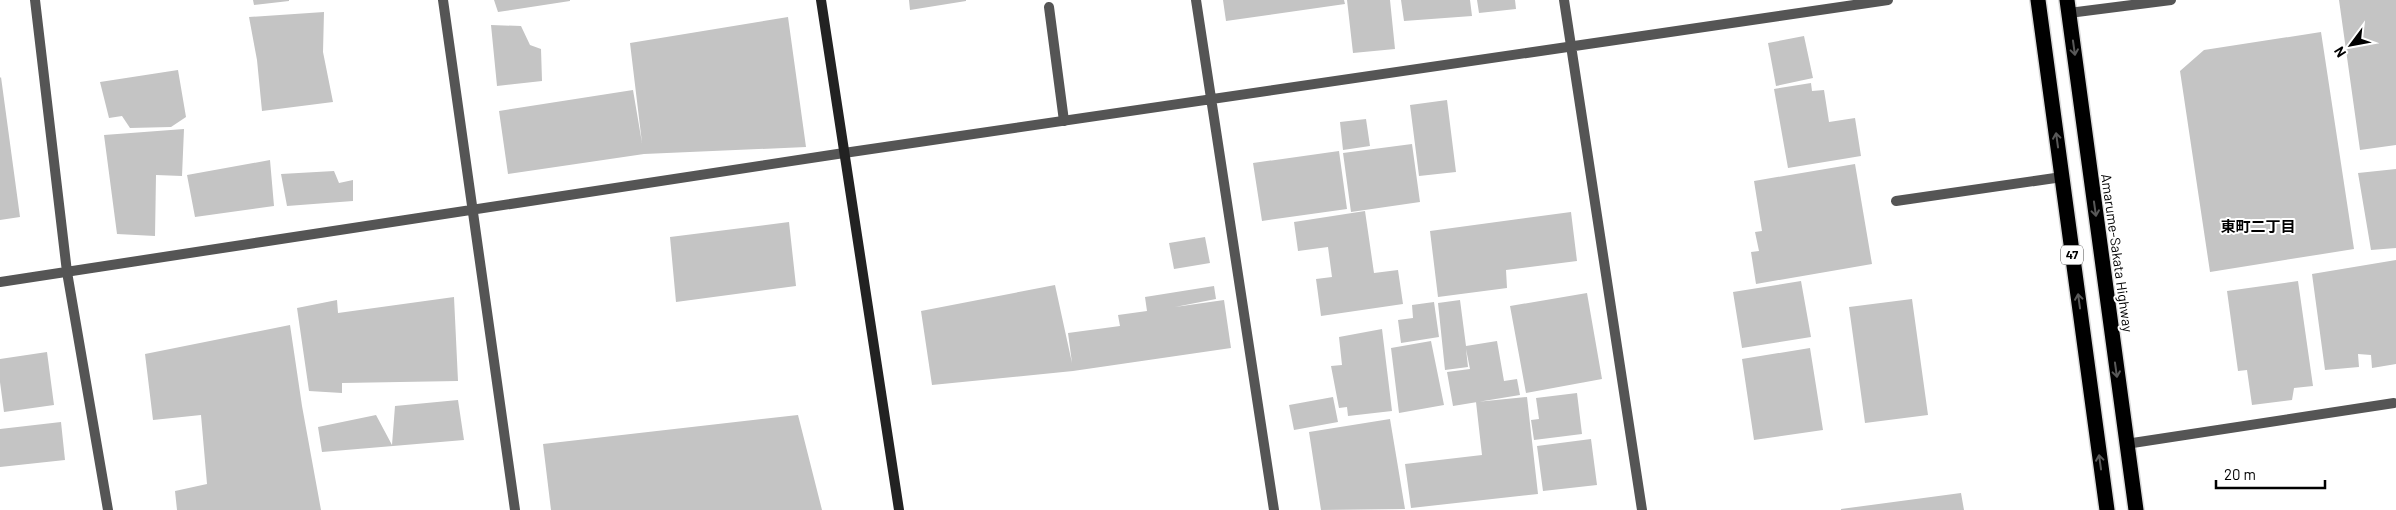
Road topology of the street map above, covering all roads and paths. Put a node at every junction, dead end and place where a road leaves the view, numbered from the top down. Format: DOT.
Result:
graph roads {
  1 [pos="34,0"];
  2 [pos="443,0"];
  3 [pos="821,0"];
  4 [pos="1196,0"];
  5 [pos="1564,0"];
  6 [pos="1888,0"];
  7 [pos="2038,0"];
  8 [pos="2171,0"];
  9 [pos="1049,7"];
  10 [pos="2068,7"];
  11 [pos="1571,45"];
  12 [pos="1211,99"];
  13 [pos="1064,121"];
  14 [pos="844,153"];
  15 [pos="2062,177"];
  16 [pos="1896,201"];
  17 [pos="472,210"];
  18 [pos="67,272"];
  19 [pos="0,282"];
  20 [pos="2394,403"];
  21 [pos="2126,444"];
  22 [pos="108,510"];
  23 [pos="515,510"];
  24 [pos="899,510"];
  25 [pos="1274,510"];
  26 [pos="1642,510"];
  27 [pos="2107,510"];
  28 [pos="2136,510"];
  1 -- 18 [label="street"];
  2 -- 17 [label="street"];
  3 -- 14 [label="street"];
  4 -- 12 [label="street"];
  5 -- 11 [label="street"];
  6 -- 11 [label="street"];
  15 -- 7 [label="highway, 47, one-way"];
  8 -- 10 [label="street"];
  9 -- 13 [label="street"];
  10 -- 21 [label="highway, Amarume-Sakata Highway / 47, one-way"];
  11 -- 12 [label="street"];
  11 -- 26 [label="street"];
  12 -- 13 [label="street"];
  12 -- 25 [label="street"];
  13 -- 14 [label="street"];
  14 -- 17 [label="street"];
  14 -- 24 [label="street"];
  15 -- 16 [label="street"];
  27 -- 15 [label="highway, 47, one-way"];
  17 -- 18 [label="street"];
  17 -- 23 [label="street"];
  18 -- 19 [label="street"];
  18 -- 22 [label="street"];
  20 -- 21 [label="street"];
  21 -- 28 [label="highway, Amarume-Sakata Highway / 47"];
}
